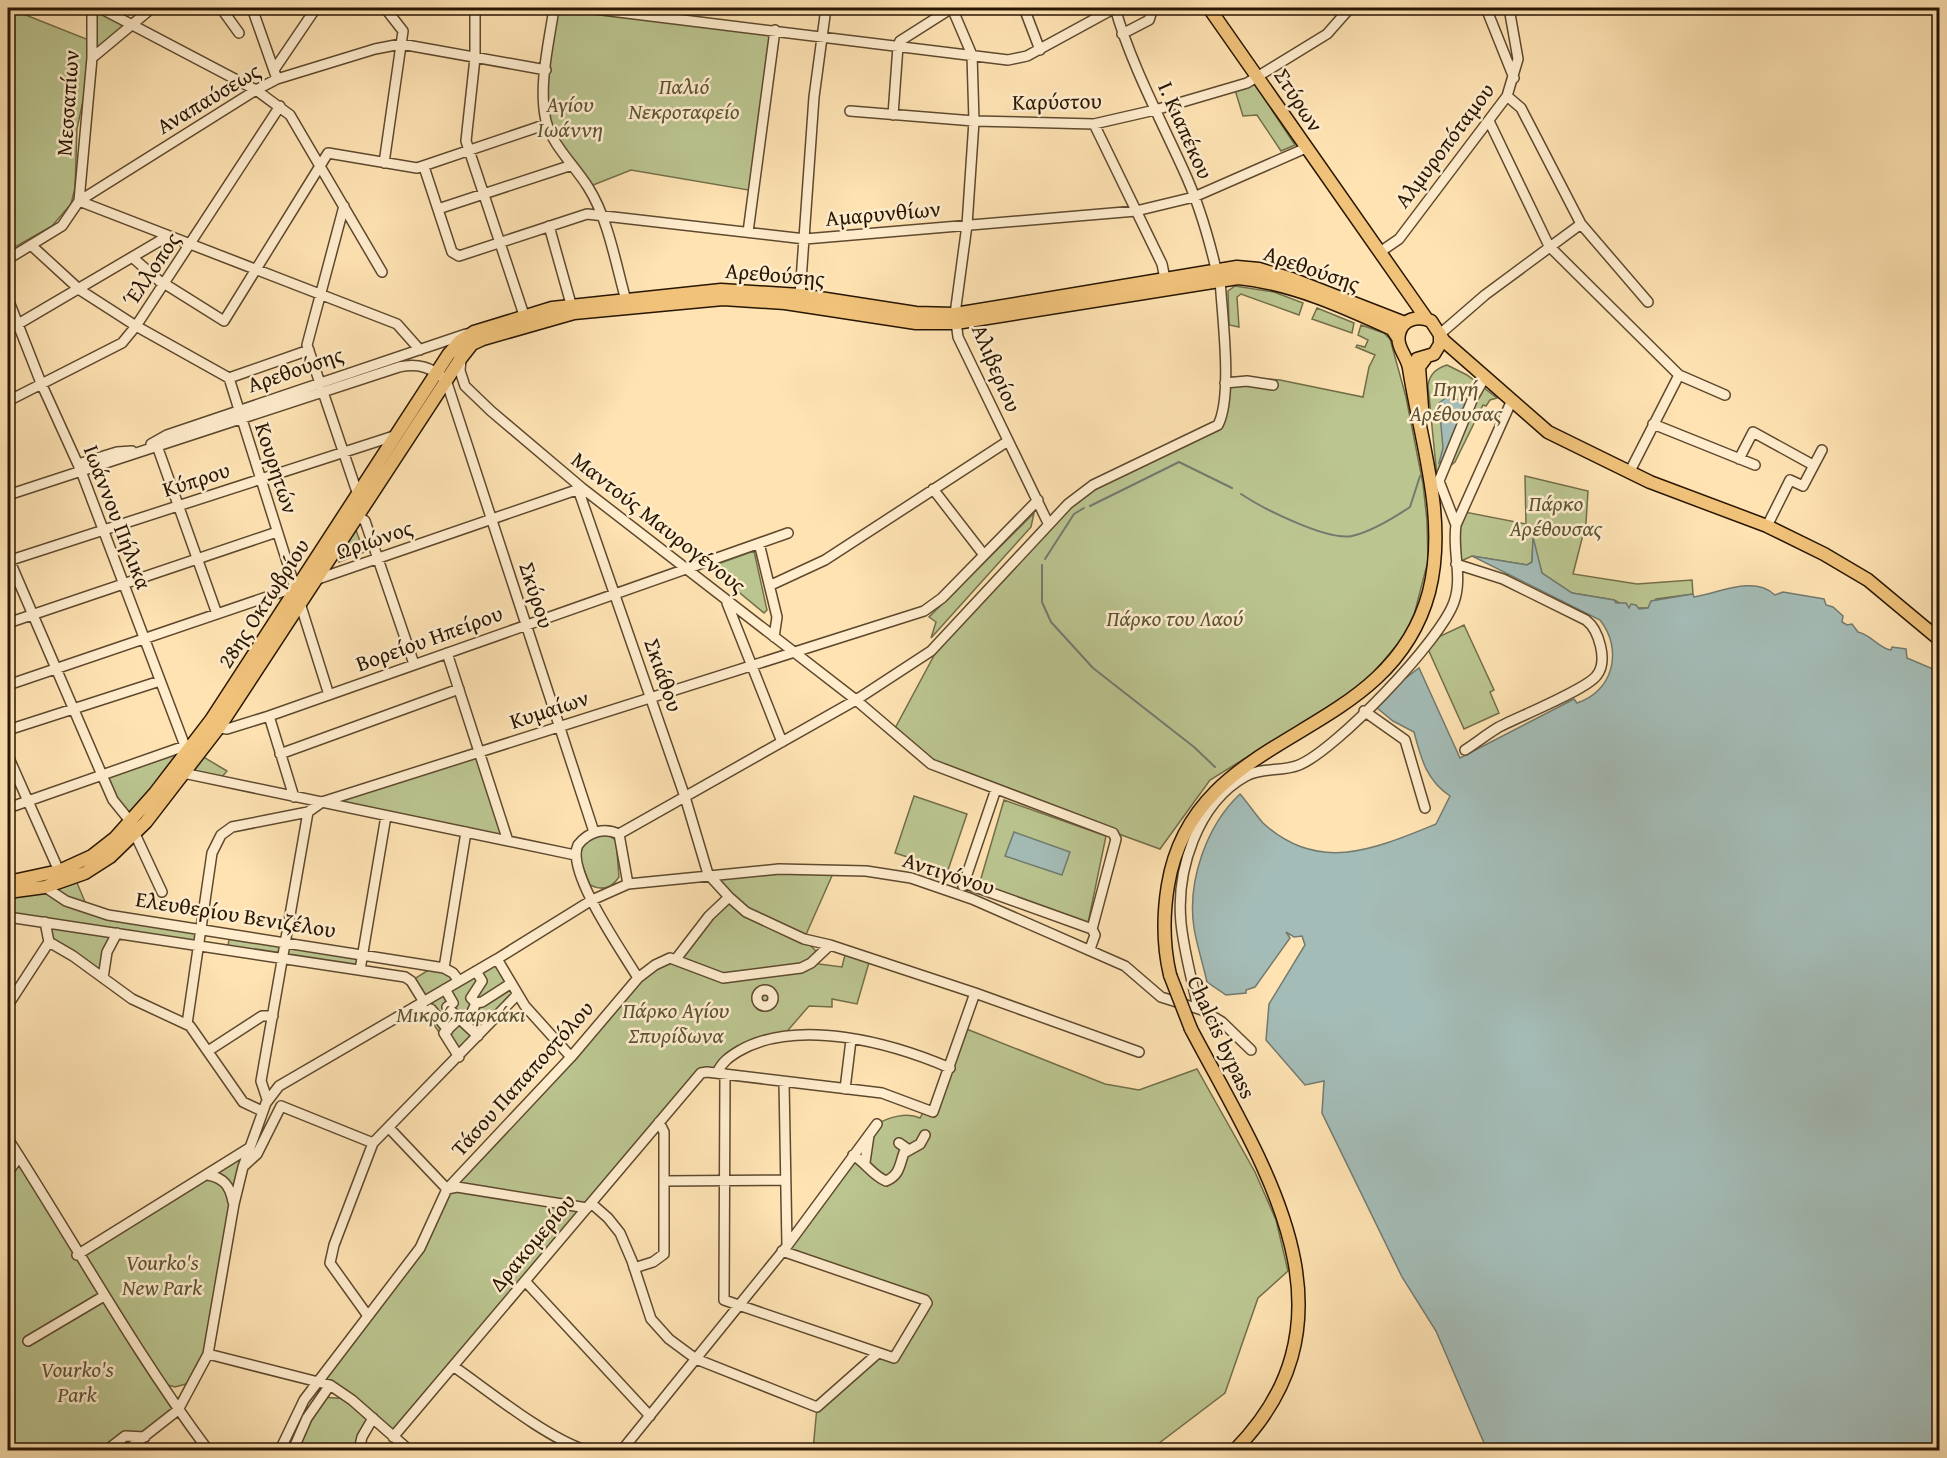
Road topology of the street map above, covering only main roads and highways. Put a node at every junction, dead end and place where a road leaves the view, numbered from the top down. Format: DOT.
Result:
graph roads {
  1 [pos="1209,8"];
  2 [pos="1353,216"];
  3 [pos="1218,274"];
  4 [pos="627,304"];
  5 [pos="956,318"];
  6 [pos="1426,318"];
  7 [pos="1407,321"];
  8 [pos="474,332"];
  9 [pos="1440,334"];
  10 [pos="1398,338"];
  11 [pos="1404,353"];
  12 [pos="1429,356"];
  13 [pos="442,376"];
  14 [pos="1483,376"];
  15 [pos="1424,439"];
  16 [pos="298,592"];
  17 [pos="1940,640"];
  18 [pos="8,882"];
  19 [pos="8,892"];
  20 [pos="1235,1450"];
  1 -- 2 [label="main road, Στύρων"];
  2 -- 6 [label="main road, Στύρων"];
  2 -- 7 [label="main road, Στύρων"];
  3 -- 5 [label="main road, Αρεθούσης"];
  3 -- 5 [label="main road, Αρεθούσης"];
  3 -- 7 [label="main road, Αρεθούσης"];
  3 -- 10 [label="main road, Αρεθούσης"];
  4 -- 5 [label="main road, Αρεθούσης"];
  4 -- 5 [label="main road, Αρεθούσης"];
  4 -- 8 [label="main road, Αρεθούσης"];
  4 -- 13 [label="main road, Αρεθούσης"];
  6 -- 7 [label="main road"];
  6 -- 9 [label="main road"];
  7 -- 10 [label="main road"];
  8 -- 13 [label="main road, 28ης Οκτωβρίου"];
  9 -- 12 [label="main road"];
  9 -- 14 [label="main road"];
  10 -- 11 [label="main road"];
  11 -- 12 [label="main road"];
  11 -- 15 [label="main road, Chalcis bypass"];
  12 -- 14 [label="main road"];
  12 -- 15 [label="main road, Chalcis bypass"];
  13 -- 16 [label="main road, 28ης Οκτωβρίου"];
  13 -- 16 [label="main road, 28ης Οκτωβρίου"];
  14 -- 17 [label="main road"];
  15 -- 20 [label="main road, Chalcis bypass, bridge"];
  16 -- 18 [label="main road, 28ης Οκτωβρίου"];
  16 -- 19 [label="main road, 28ης Οκτωβρίου"];
}
